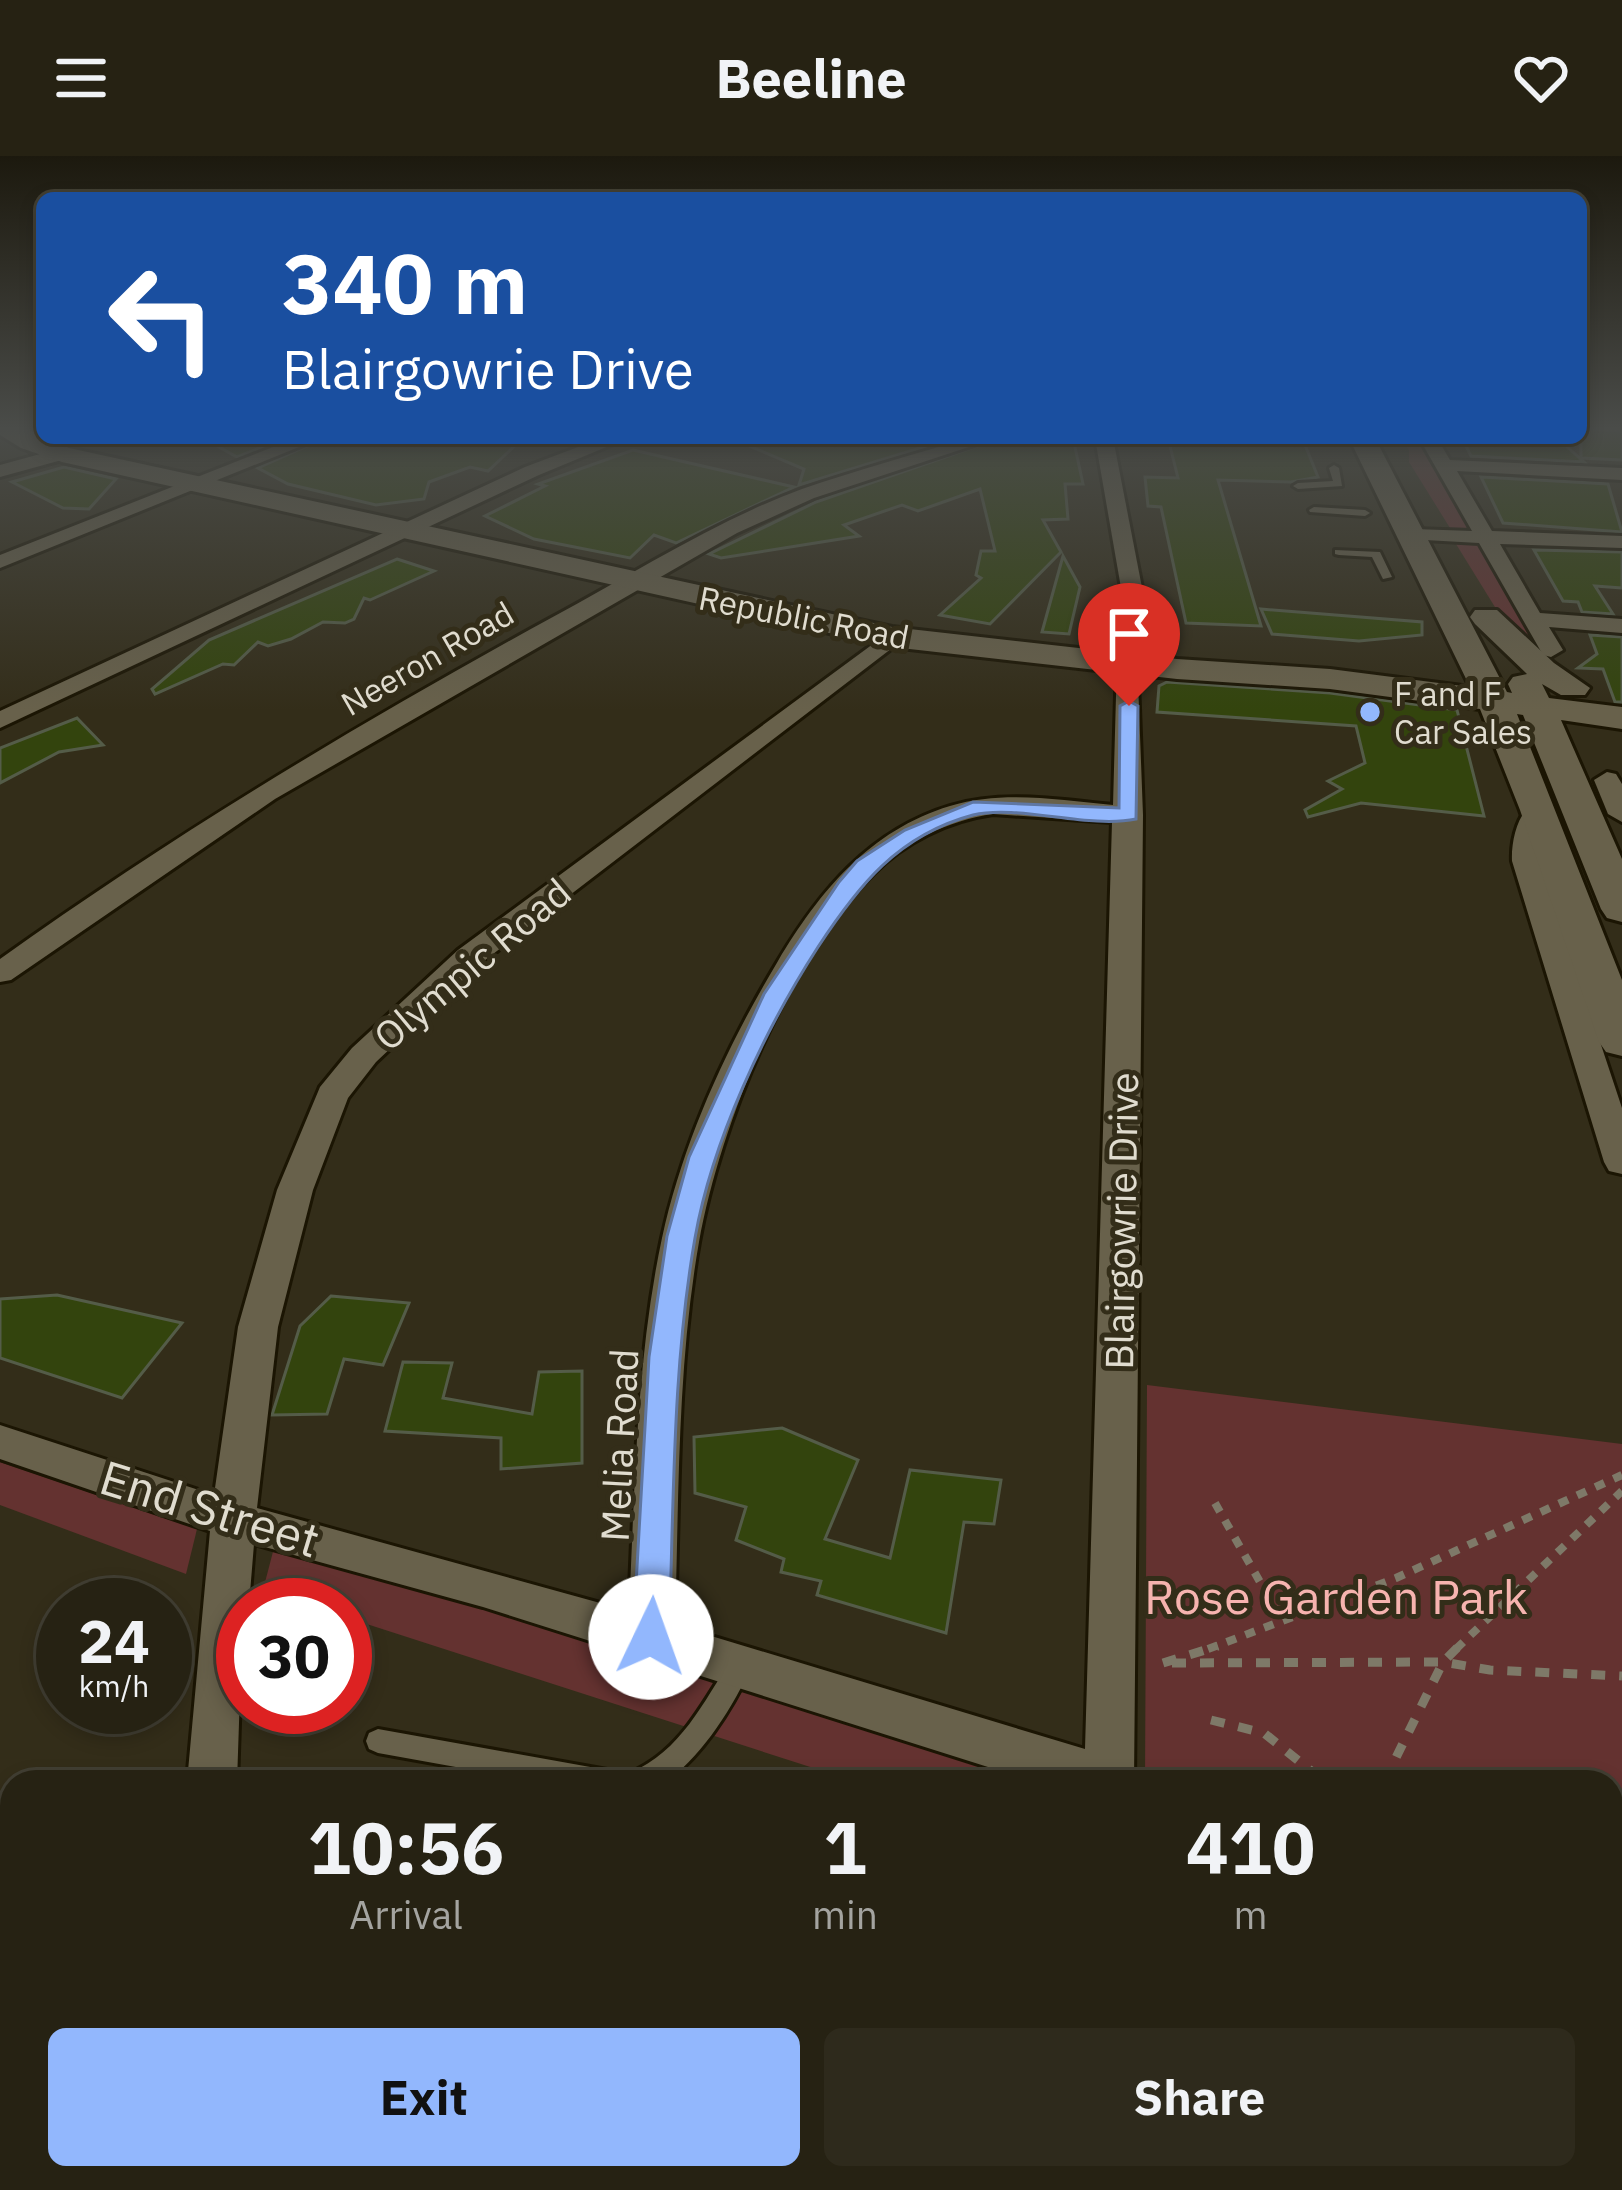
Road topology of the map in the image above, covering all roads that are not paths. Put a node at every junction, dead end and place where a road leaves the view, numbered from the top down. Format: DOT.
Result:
graph roads {
  1 [pos="101,522"];
  2 [pos="367,522"];
  3 [pos="421,522"];
  4 [pos="747,522"];
  5 [pos="1116,522"];
  6 [pos="1419,522"];
  7 [pos="1423,522"];
  8 [pos="1478,522"];
  9 [pos="403,530"];
  10 [pos="1428,535"];
  11 [pos="1486,536"];
  12 [pos="1622,542"];
  13 [pos="1339,552"];
  14 [pos="0,562"];
  15 [pos="1387,577"];
  16 [pos="634,582"];
  17 [pos="1486,617"];
  18 [pos="1536,620"];
  19 [pos="1622,626"];
  20 [pos="892,637"];
  21 [pos="1134,647"];
  22 [pos="1550,650"];
  23 [pos="1510,694"];
  24 [pos="1621,715"];
  25 [pos="0,719"];
  26 [pos="1558,749"];
  27 [pos="1607,780"];
  28 [pos="1539,810"];
  29 [pos="1622,814"];
  30 [pos="1129,815"];
  31 [pos="1622,909"];
  32 [pos="0,973"];
  33 [pos="1622,1042"];
  34 [pos="1622,1162"];
  35 [pos="0,1442"];
  36 [pos="232,1520"];
  37 [pos="651,1637"];
  38 [pos="740,1666"];
  39 [pos="378,1741"];
  40 [pos="213,1770"];
  41 [pos="540,1770"];
  42 [pos="662,1770"];
  43 [pos="1074,1770"];
  44 [pos="1109,1770"];
  1 -- 14 [label="street"];
  2 -- 9 [label="main road, Republic Road"];
  3 -- 9 [label="street"];
  4 -- 16 [label="street, Neeron Road"];
  5 -- 21 [label="street, Blairgowrie Drive"];
  6 -- 10 [label="main road"];
  7 -- 10 [label="main road"];
  8 -- 11 [label="street"];
  9 -- 16 [label="main road, Republic Road"];
  9 -- 25 [label="street"];
  10 -- 11 [label="street"];
  10 -- 17 [label="main road"];
  10 -- 23 [label="main road"];
  11 -- 12 [label="street"];
  11 -- 18 [label="street"];
  13 -- 15 [label="lane"];
  16 -- 20 [label="main road, Republic Road"];
  16 -- 32 [label="street, Neeron Road"];
  17 -- 23 [label="main road"];
  17 -- 24 [label="main road"];
  18 -- 19 [label="street"];
  18 -- 22 [label="street"];
  20 -- 21 [label="main road, Republic Road"];
  20 -- 36 [label="street, Olympic Road"];
  21 -- 23 [label="main road, Republic Road"];
  21 -- 30 [label="street, Blairgowrie Drive"];
  23 -- 24 [label="main road, Republic Road"];
  23 -- 26 [label="main road"];
  23 -- 28 [label="main road"];
  24 -- 26 [label="main road"];
  26 -- 31 [label="main road"];
  27 -- 29 [label="street"];
  28 -- 33 [label="main road"];
  28 -- 34 [label="street"];
  30 -- 37 [label="street, Melia Road"];
  30 -- 44 [label="street, Blairgowrie Drive"];
  35 -- 36 [label="street, End Street"];
  36 -- 37 [label="street, End Street"];
  36 -- 40 [label="street, Olympic Road"];
  37 -- 38 [label="street, End Street"];
  38 -- 42 [label="lane"];
  38 -- 43 [label="street, End Street"];
  39 -- 41 [label="lane"];
}
